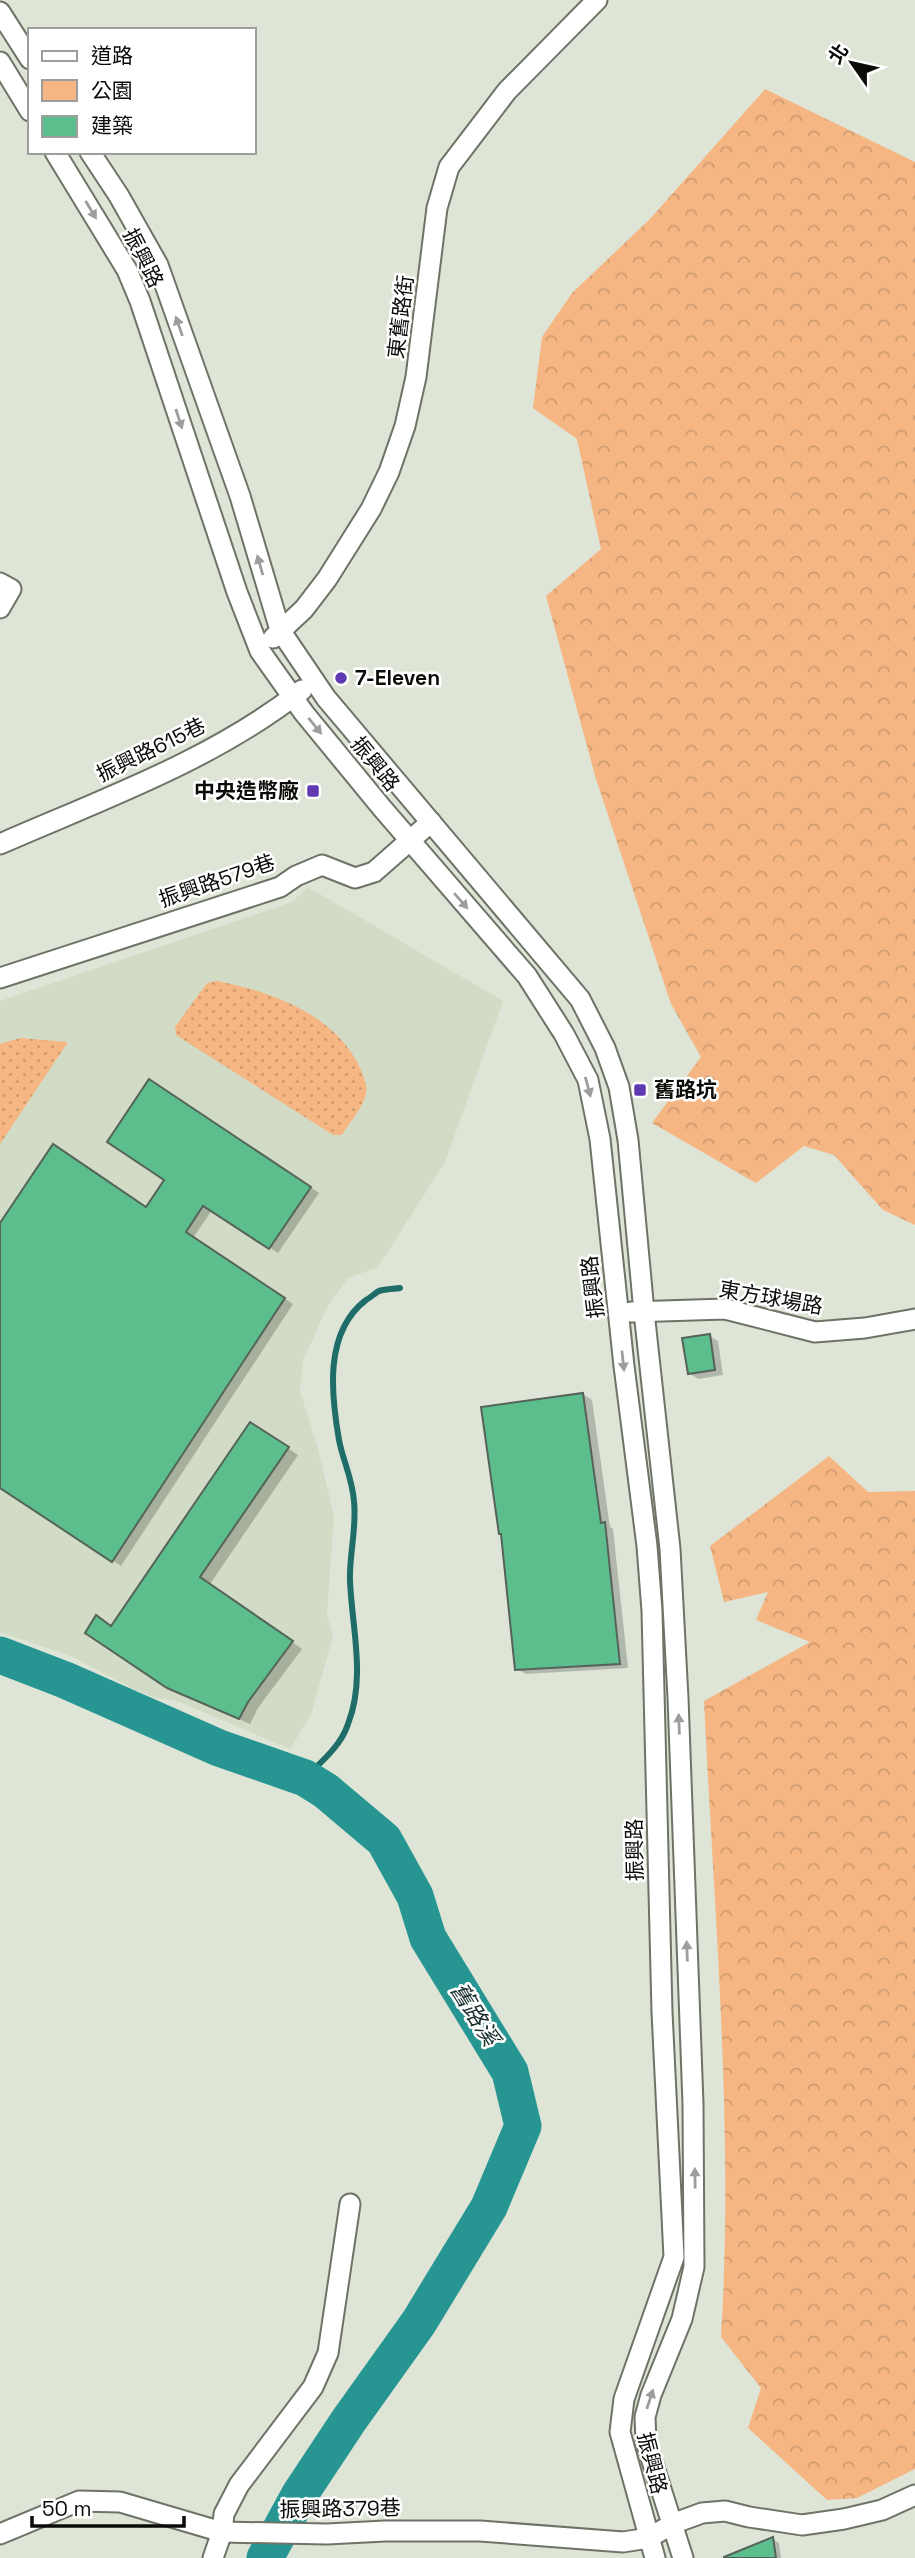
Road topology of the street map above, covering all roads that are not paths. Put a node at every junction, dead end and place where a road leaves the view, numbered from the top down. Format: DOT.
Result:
graph roads {
  1 [pos="597,0"];
  2 [pos="0,12"];
  3 [pos="28,56"];
  4 [pos="0,62"];
  5 [pos="28,108"];
  6 [pos="56,154"];
  7 [pos="91,154"];
  8 [pos="0,583"];
  9 [pos="0,608"];
  10 [pos="280,630"];
  11 [pos="260,651"];
  12 [pos="313,680"];
  13 [pos="292,697"];
  14 [pos="431,822"];
  15 [pos="408,841"];
  16 [pos="0,844"];
  17 [pos="0,978"];
  18 [pos="619,1312"];
  19 [pos="644,1312"];
  20 [pos="915,1319"];
  21 [pos="350,2204"];
  22 [pos="915,2495"];
  23 [pos="672,2524"];
  24 [pos="222,2532"];
  25 [pos="0,2535"];
  26 [pos="649,2538"];
  27 [pos="214,2558"];
  28 [pos="655,2558"];
  29 [pos="683,2558"];
  1 -- 10 [label="street, 東舊路街"];
  2 -- 3 [label="street"];
  4 -- 5 [label="street"];
  6 -- 11 [label="street, 振興路, one-way"];
  10 -- 7 [label="street, 振興路, one-way"];
  8 -- 9 [label="street"];
  10 -- 11 [label="street, 東舊路街"];
  10 -- 12 [label="street, 振興路"];
  11 -- 13 [label="street, 振興路"];
  12 -- 13 [label="street, 振興路615巷"];
  12 -- 14 [label="street, 振興路"];
  13 -- 15 [label="street, 振興路, one-way"];
  13 -- 16 [label="street, 振興路615巷"];
  14 -- 15 [label="street, 振興路579巷"];
  14 -- 19 [label="street, 振興路"];
  15 -- 17 [label="street, 振興路579巷"];
  15 -- 18 [label="street, 振興路, one-way"];
  18 -- 19 [label="street, 東方球場路"];
  18 -- 26 [label="street, 振興路, one-way"];
  19 -- 20 [label="street, 東方球場路"];
  23 -- 19 [label="street, 振興路, one-way"];
  21 -- 24 [label="street"];
  22 -- 23 [label="street"];
  23 -- 26 [label="street"];
  23 -- 29 [label="street, 振興路"];
  24 -- 25 [label="street, 振興路379巷"];
  24 -- 26 [label="street, 振興路379巷"];
  24 -- 27 [label="street"];
  26 -- 28 [label="street, 振興路"];
}
